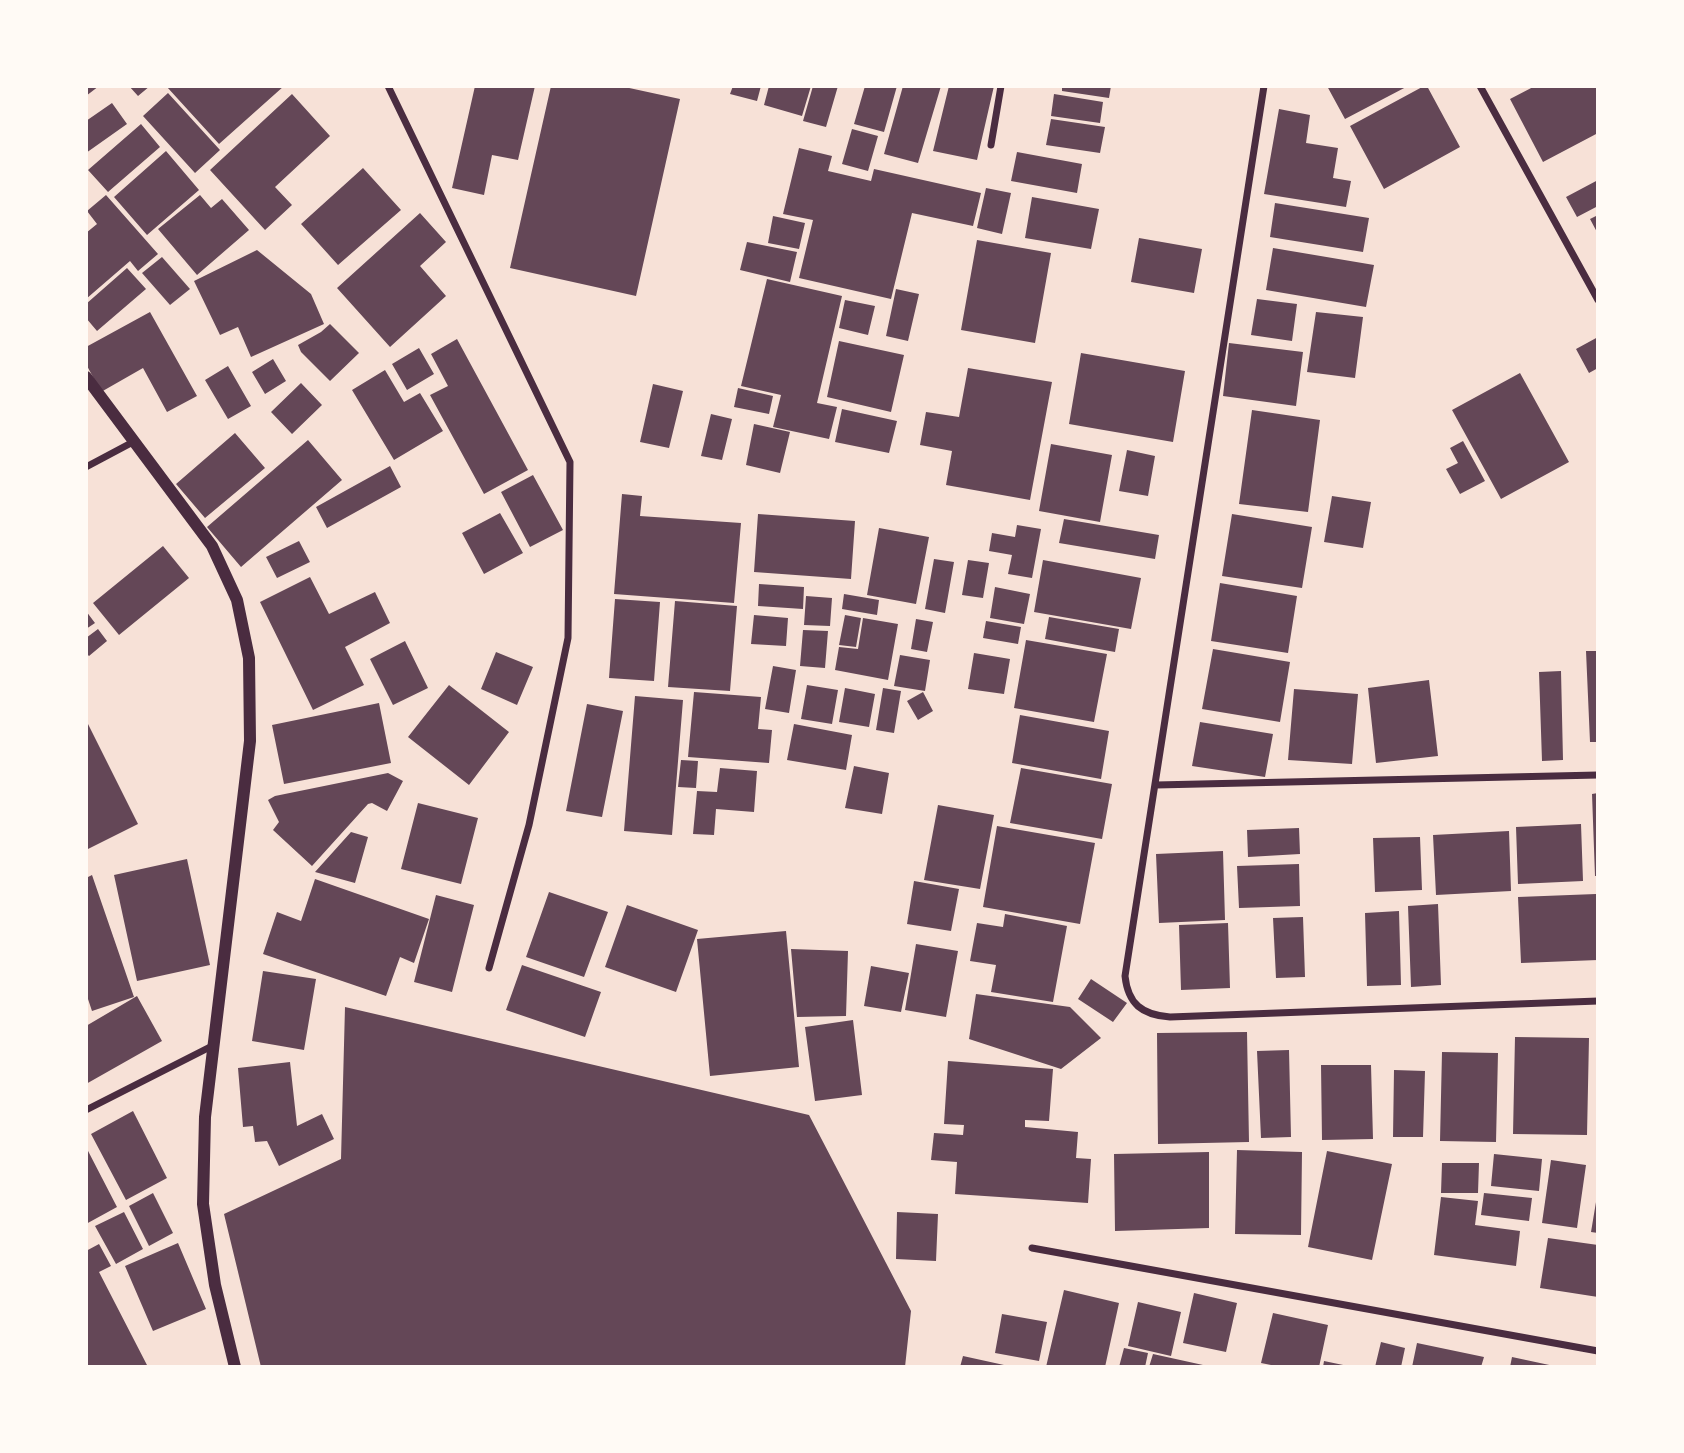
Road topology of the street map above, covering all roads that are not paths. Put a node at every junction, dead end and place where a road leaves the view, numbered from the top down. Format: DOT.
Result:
graph roads {
  1 [pos="388,86"];
  2 [pos="1001,86"];
  3 [pos="1264,86"];
  4 [pos="1480,86"];
  5 [pos="991,145"];
  6 [pos="1598,300"];
  7 [pos="86,377"];
  8 [pos="134,442"];
  9 [pos="86,467"];
  10 [pos="1598,775"];
  11 [pos="1156,785"];
  12 [pos="489,968"];
  13 [pos="1598,1000"];
  14 [pos="214,1045"];
  15 [pos="86,1110"];
  16 [pos="1032,1248"];
  17 [pos="1598,1351"];
  18 [pos="234,1367"];
  1 -- 12 [label="street"];
  2 -- 5 [label="street"];
  3 -- 11 [label="street"];
  4 -- 6 [label="street"];
  7 -- 8 [label="street"];
  8 -- 9 [label="street"];
  8 -- 14 [label="street"];
  10 -- 11 [label="street"];
  11 -- 13 [label="street"];
  14 -- 15 [label="street"];
  14 -- 18 [label="street"];
  16 -- 17 [label="street"];
}
